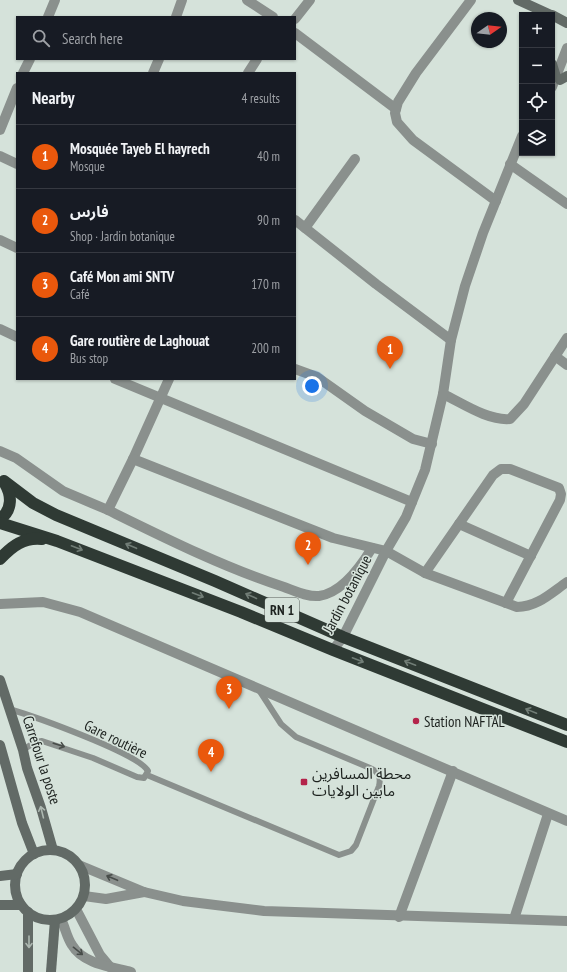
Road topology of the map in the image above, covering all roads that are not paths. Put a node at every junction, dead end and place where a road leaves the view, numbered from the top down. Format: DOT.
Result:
graph roads {
  1 [pos="55,0"];
  2 [pos="182,0"];
  3 [pos="247,0"];
  4 [pos="310,0"];
  5 [pos="471,0"];
  6 [pos="518,0"];
  7 [pos="539,12"];
  8 [pos="50,16"];
  9 [pos="176,16"];
  10 [pos="271,16"];
  11 [pos="555,17"];
  12 [pos="296,18"];
  13 [pos="567,23"];
  14 [pos="296,34"];
  15 [pos="567,48"];
  16 [pos="30,60"];
  17 [pos="159,60"];
  18 [pos="256,60"];
  19 [pos="567,70"];
  20 [pos="24,72"];
  21 [pos="153,72"];
  22 [pos="249,72"];
  23 [pos="558,80"];
  24 [pos="16,90"];
  25 [pos="396,109"];
  26 [pos="0,130"];
  27 [pos="519,143"];
  28 [pos="355,159"];
  29 [pos="1,160"];
  30 [pos="16,164"];
  31 [pos="510,164"];
  32 [pos="496,201"];
  33 [pos="567,204"];
  34 [pos="296,221"];
  35 [pos="306,228"];
  36 [pos="0,240"];
  37 [pos="16,248"];
  38 [pos="0,329"];
  39 [pos="16,337"];
  40 [pos="567,338"];
  41 [pos="451,340"];
  42 [pos="555,356"];
  43 [pos="567,365"];
  44 [pos="296,369"];
  45 [pos="117,380"];
  46 [pos="169,380"];
  47 [pos="442,394"];
  48 [pos="160,398"];
  49 [pos="432,444"];
  50 [pos="0,451"];
  51 [pos="133,459"];
  52 [pos="2,480"];
  53 [pos="412,502"];
  54 [pos="108,510"];
  55 [pos="0,520"];
  56 [pos="0,523"];
  57 [pos="459,524"];
  58 [pos="57,541"];
  59 [pos="372,548"];
  60 [pos="386,551"];
  61 [pos="530,556"];
  62 [pos="0,559"];
  63 [pos="426,573"];
  64 [pos="567,582"];
  65 [pos="506,603"];
  66 [pos="0,604"];
  67 [pos="343,637"];
  68 [pos="333,650"];
  69 [pos="0,680"];
  70 [pos="257,687"];
  71 [pos="9,709"];
  72 [pos="567,725"];
  73 [pos="567,742"];
  74 [pos="0,745"];
  75 [pos="23,750"];
  76 [pos="453,771"];
  77 [pos="147,775"];
  78 [pos="548,814"];
  79 [pos="567,821"];
  80 [pos="53,850"];
  81 [pos="34,854"];
  82 [pos="79,865"];
  83 [pos="17,874"];
  84 [pos="0,876"];
  85 [pos="144,892"];
  86 [pos="84,896"];
  87 [pos="0,905"];
  88 [pos="21,905"];
  89 [pos="76,910"];
  90 [pos="28,912"];
  91 [pos="399,917"];
  92 [pos="514,919"];
  93 [pos="58,920"];
  94 [pos="567,921"];
  95 [pos="110,967"];
  96 [pos="28,972"];
  97 [pos="51,972"];
  98 [pos="131,972"];
  1 -- 8 [label="street"];
  2 -- 9 [label="street"];
  3 -- 10 [label="street"];
  4 -- 12 [label="street"];
  5 -- 25 [label="street"];
  6 -- 7 [label="street"];
  11 -- 13 [label="street"];
  14 -- 25 [label="street"];
  15 -- 23 [label="street"];
  16 -- 20 [label="street"];
  17 -- 21 [label="street"];
  18 -- 22 [label="street"];
  19 -- 23 [label="street"];
  24 -- 26 [label="street"];
  25 -- 32 [label="street"];
  27 -- 31 [label="street, Jardin botanique"];
  28 -- 35 [label="street"];
  29 -- 30 [label="street"];
  31 -- 32 [label="street, Jardin botanique"];
  31 -- 33 [label="street"];
  32 -- 41 [label="street, Jardin botanique"];
  34 -- 35 [label="street"];
  35 -- 41 [label="street"];
  36 -- 37 [label="street"];
  38 -- 39 [label="street"];
  40 -- 42 [label="street"];
  41 -- 47 [label="street, Jardin botanique"];
  42 -- 43 [label="street"];
  42 -- 47 [label="street"];
  44 -- 49 [label="street"];
  45 -- 48 [label="street"];
  46 -- 48 [label="street"];
  47 -- 49 [label="street, Jardin botanique"];
  48 -- 51 [label="street"];
  48 -- 53 [label="street"];
  49 -- 53 [label="street, Jardin botanique"];
  50 -- 54 [label="street"];
  51 -- 54 [label="street"];
  51 -- 59 [label="street"];
  52 -- 55 [label="highway"];
  67 -- 52 [label="highway, RN 1, one-way"];
  53 -- 60 [label="street, Jardin botanique"];
  54 -- 59 [label="street"];
  56 -- 58 [label="highway, RN 1"];
  57 -- 61 [label="street"];
  57 -- 61 [label="street"];
  57 -- 63 [label="street"];
  58 -- 62 [label="highway"];
  58 -- 68 [label="highway, RN 1, one-way"];
  59 -- 60 [label="street"];
  60 -- 63 [label="street"];
  60 -- 67 [label="street, Jardin botanique"];
  61 -- 65 [label="street"];
  63 -- 65 [label="street"];
  64 -- 65 [label="street"];
  66 -- 70 [label="street"];
  67 -- 68 [label="street, Jardin botanique"];
  72 -- 67 [label="highway, RN 1, one-way"];
  68 -- 73 [label="highway, RN 1, one-way"];
  69 -- 71 [label="street, Carrefour la poste"];
  70 -- 76 [label="street"];
  70 -- 77 [label="lane"];
  71 -- 75 [label="street, Carrefour la poste"];
  71 -- 77 [label="lane, Gare routière"];
  74 -- 81 [label="street"];
  75 -- 77 [label="lane, Gare routière, one-way"];
  80 -- 75 [label="street, Carrefour la poste, one-way"];
  76 -- 78 [label="street"];
  76 -- 91 [label="street"];
  78 -- 79 [label="street"];
  78 -- 92 [label="street"];
  80 -- 81 [label="street"];
  80 -- 82 [label="street"];
  81 -- 83 [label="street"];
  85 -- 82 [label="street, one-way"];
  82 -- 86 [label="street"];
  83 -- 84 [label="street"];
  83 -- 88 [label="street"];
  85 -- 86 [label="street"];
  85 -- 91 [label="street"];
  86 -- 89 [label="street"];
  87 -- 88 [label="street"];
  88 -- 90 [label="street"];
  89 -- 93 [label="street"];
  89 -- 95 [label="street"];
  90 -- 93 [label="street"];
  90 -- 96 [label="street, one-way"];
  91 -- 92 [label="street"];
  92 -- 94 [label="street"];
  93 -- 95 [label="street, one-way"];
  93 -- 97 [label="street"];
  95 -- 98 [label="street"];
}
